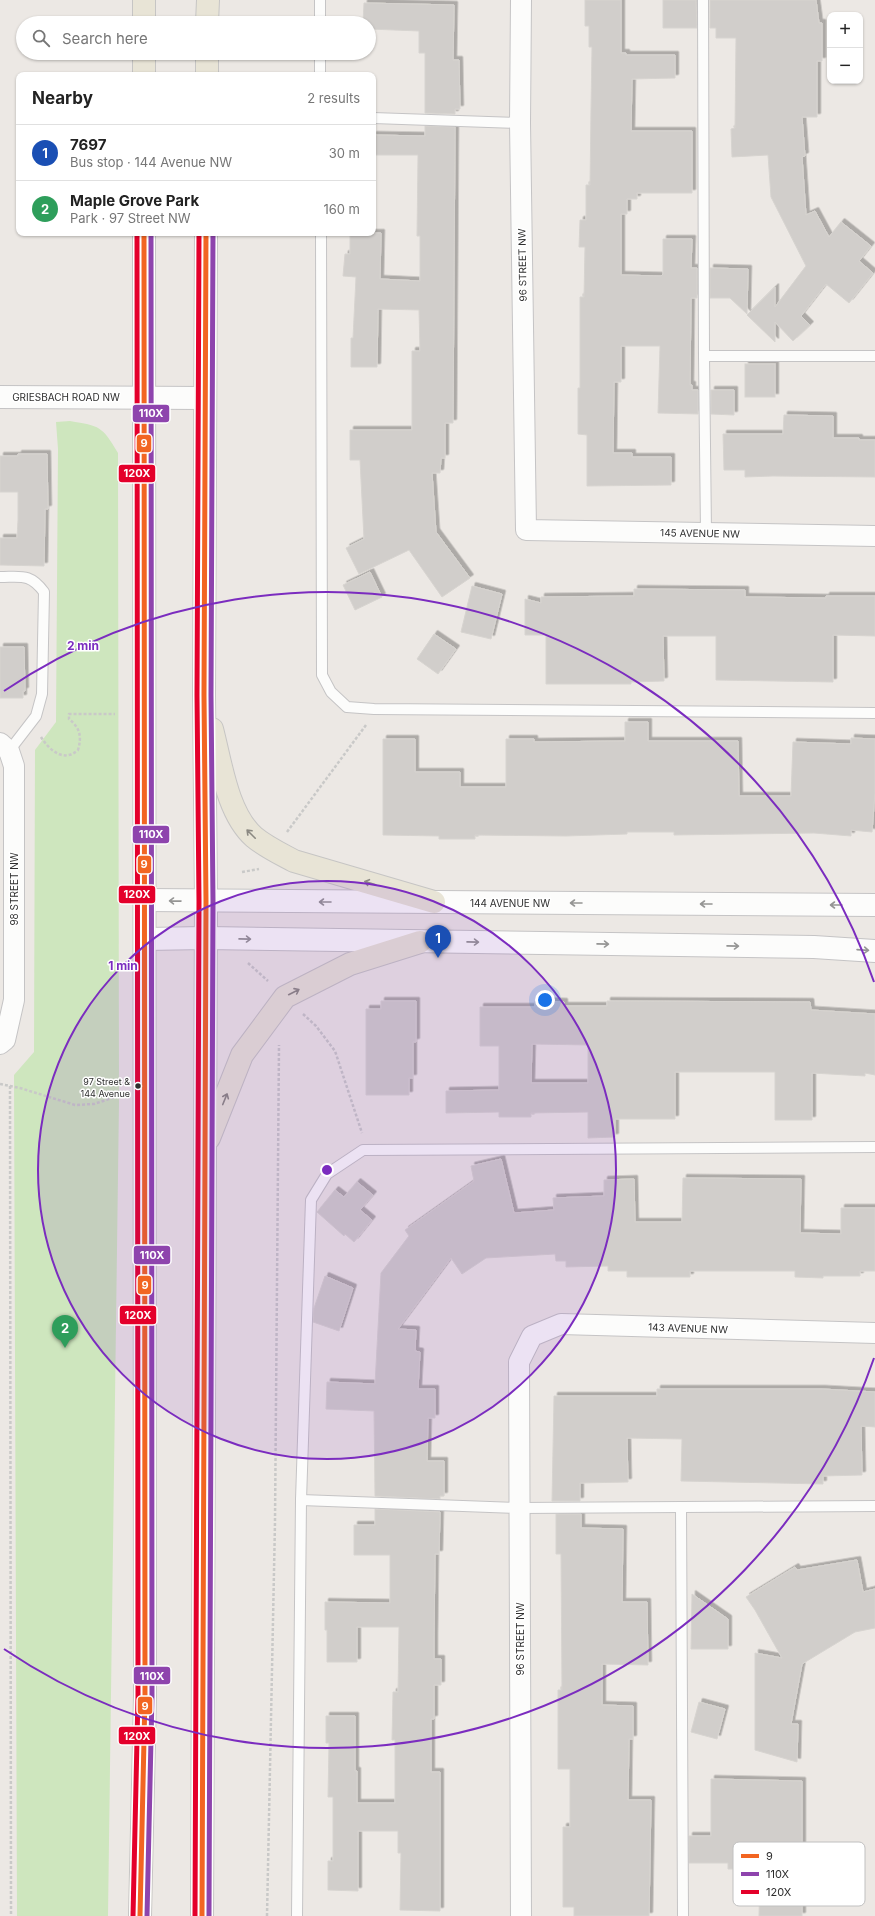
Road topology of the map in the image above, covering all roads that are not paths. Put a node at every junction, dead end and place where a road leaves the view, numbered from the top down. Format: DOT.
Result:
graph roads {
  1 [pos="208,0"];
  2 [pos="320,0"];
  3 [pos="521,0"];
  4 [pos="703,0"];
  5 [pos="207,16"];
  6 [pos="320,16"];
  7 [pos="144,60"];
  8 [pos="207,60"];
  9 [pos="320,60"];
  10 [pos="144,72"];
  11 [pos="207,72"];
  12 [pos="320,72"];
  13 [pos="376,118"];
  14 [pos="520,123"];
  15 [pos="144,236"];
  16 [pos="206,236"];
  17 [pos="321,236"];
  18 [pos="704,356"];
  19 [pos="875,356"];
  20 [pos="0,397"];
  21 [pos="144,398"];
  22 [pos="204,398"];
  23 [pos="526,530"];
  24 [pos="706,533"];
  25 [pos="875,536"];
  26 [pos="0,577"];
  27 [pos="204,695"];
  28 [pos="875,713"];
  29 [pos="4,747"];
  30 [pos="145,900"];
  31 [pos="206,901"];
  32 [pos="434,902"];
  33 [pos="875,905"];
  34 [pos="206,938"];
  35 [pos="145,939"];
  36 [pos="420,942"];
  37 [pos="875,951"];
  38 [pos="3,1042"];
  39 [pos="875,1147"];
  40 [pos="205,1148"];
  41 [pos="875,1333"];
  42 [pos="519,1362"];
  43 [pos="301,1500"];
  44 [pos="875,1506"];
  45 [pos="681,1507"];
  46 [pos="519,1508"];
  47 [pos="140,1916"];
  48 [pos="202,1916"];
  49 [pos="297,1916"];
  50 [pos="521,1916"];
  51 [pos="683,1916"];
  1 -- 5 [label="main road"];
  2 -- 6 [label="lane"];
  3 -- 14 [label="street, 96 STREET NW"];
  4 -- 18 [label="lane"];
  7 -- 10 [label="main road"];
  8 -- 11 [label="main road"];
  9 -- 12 [label="lane"];
  13 -- 14 [label="lane"];
  14 -- 23 [label="street, 96 STREET NW"];
  15 -- 21 [label="main road"];
  16 -- 22 [label="main road"];
  17 -- 28 [label="lane"];
  18 -- 19 [label="lane"];
  18 -- 24 [label="lane"];
  20 -- 21 [label="street, GRIESBACH ROAD NW"];
  21 -- 22 [label="street, GRIESBACH ROAD NW"];
  21 -- 30 [label="main road"];
  22 -- 27 [label="main road"];
  23 -- 24 [label="street, 145 AVENUE NW"];
  24 -- 25 [label="street, 145 AVENUE NW"];
  26 -- 29 [label="lane"];
  27 -- 31 [label="main road"];
  32 -- 27 [label="main road, one-way"];
  29 -- 38 [label="street, 98 STREET NW"];
  31 -- 30 [label="street, 144 AVENUE NW, one-way"];
  30 -- 35 [label="main road"];
  32 -- 31 [label="street, 144 AVENUE NW, one-way"];
  31 -- 34 [label="main road"];
  33 -- 32 [label="street, 144 AVENUE NW, one-way"];
  34 -- 35 [label="street"];
  34 -- 36 [label="street, one-way"];
  34 -- 40 [label="main road"];
  35 -- 47 [label="main road"];
  36 -- 37 [label="street, one-way"];
  40 -- 36 [label="main road, one-way"];
  39 -- 43 [label="lane"];
  40 -- 48 [label="main road"];
  41 -- 42 [label="street, 143 AVENUE NW"];
  42 -- 46 [label="street, 96 STREET NW"];
  43 -- 46 [label="lane"];
  43 -- 49 [label="lane"];
  44 -- 45 [label="lane"];
  45 -- 46 [label="lane"];
  45 -- 51 [label="lane"];
  46 -- 50 [label="street, 96 STREET NW"];
}
